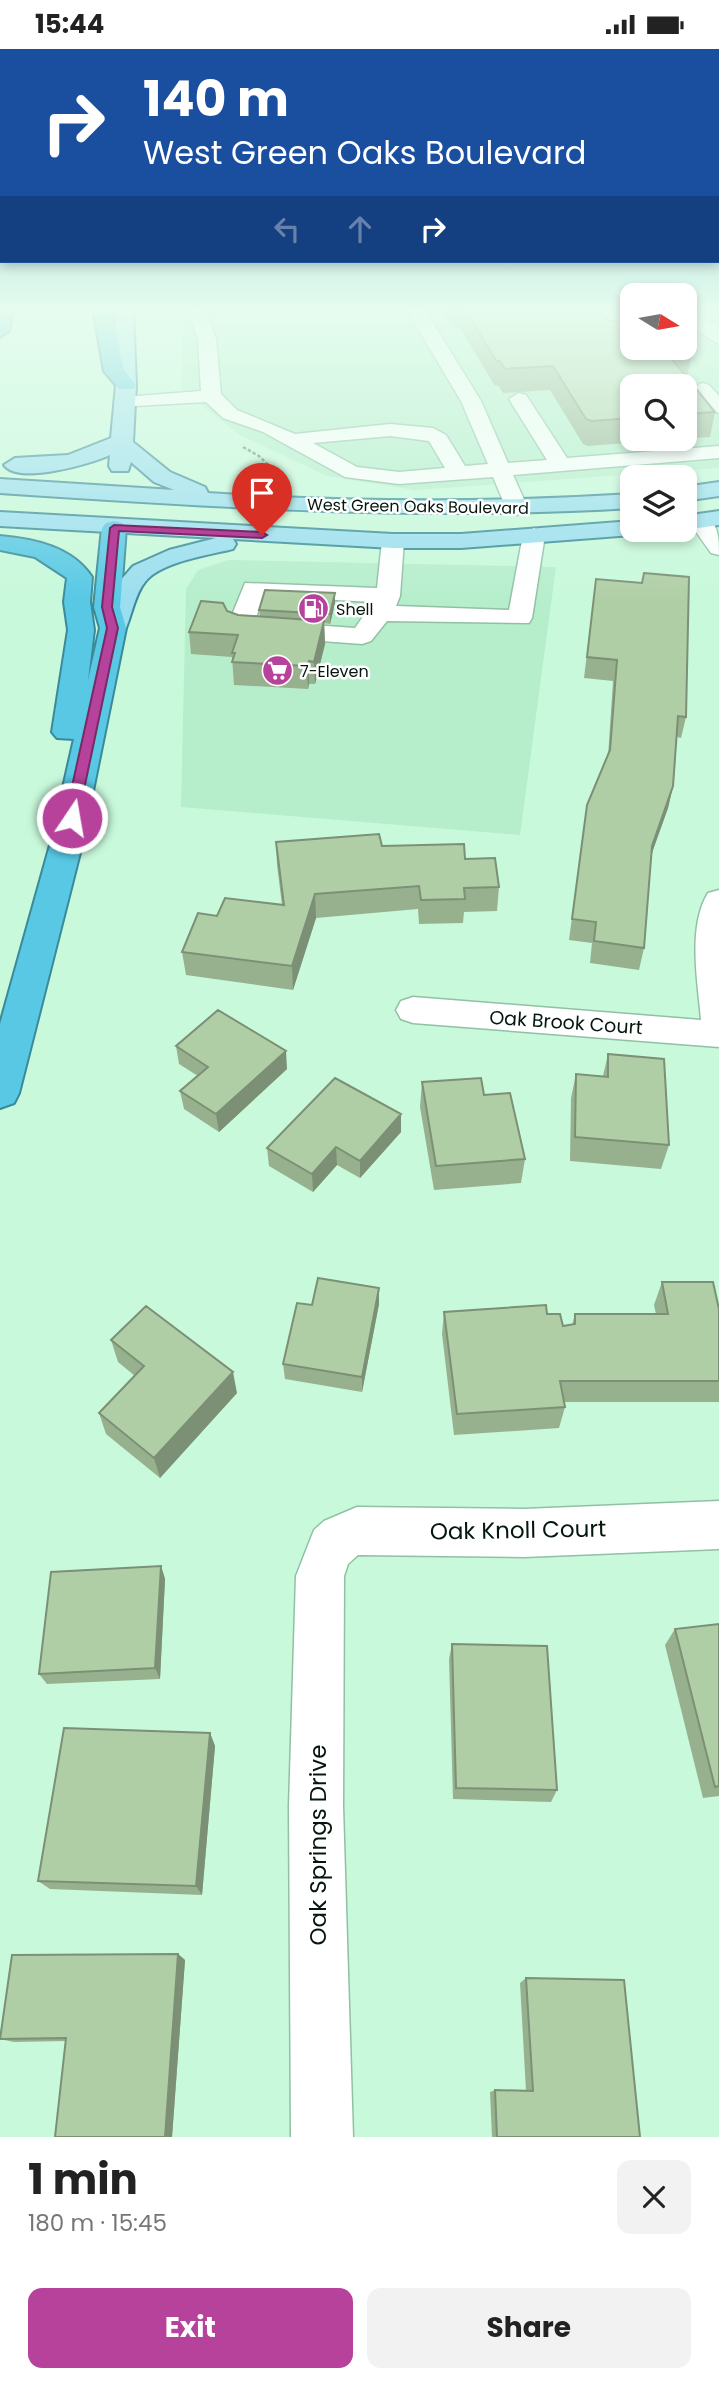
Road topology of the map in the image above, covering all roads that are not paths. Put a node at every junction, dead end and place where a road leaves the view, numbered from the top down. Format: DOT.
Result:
graph roads {
  1 [pos="124,407"];
  2 [pos="223,407"];
  3 [pos="474,407"];
  4 [pos="524,407"];
  5 [pos="292,440"];
  6 [pos="121,442"];
  7 [pos="719,452"];
  8 [pos="0,464"];
  9 [pos="561,465"];
  10 [pos="503,470"];
  11 [pos="459,473"];
  12 [pos="0,486"];
  13 [pos="719,489"];
  14 [pos="697,492"];
  15 [pos="120,495"];
  16 [pos="620,502"];
  17 [pos="279,505"];
  18 [pos="517,508"];
  19 [pos="0,519"];
  20 [pos="701,521"];
  21 [pos="114,528"];
  22 [pos="620,529"];
  23 [pos="534,535"];
  24 [pos="310,538"];
  25 [pos="393,541"];
  26 [pos="0,543"];
  27 [pos="719,548"];
  28 [pos="384,604"];
  29 [pos="113,628"];
  30 [pos="66,845"];
  31 [pos="719,901"];
  32 [pos="413,1010"];
  33 [pos="719,1023"];
  34 [pos="719,1034"];
  35 [pos="0,1093"];
  36 [pos="719,1525"];
  37 [pos="324,1553"];
  38 [pos="322,2137"];
  1 -- 6 [label="main road"];
  2 -- 5 [label="street"];
  3 -- 10 [label="street"];
  4 -- 9 [label="street"];
  5 -- 11 [label="street"];
  5 -- 11 [label="street"];
  6 -- 8 [label="main road"];
  6 -- 15 [label="main road"];
  6 -- 17 [label="main road"];
  7 -- 9 [label="street"];
  9 -- 10 [label="street"];
  10 -- 11 [label="street"];
  10 -- 18 [label="street"];
  12 -- 15 [label="main road, West Green Oaks Boulevard"];
  13 -- 14 [label="main road"];
  15 -- 17 [label="main road, West Green Oaks Boulevard"];
  15 -- 21 [label="main road"];
  16 -- 18 [label="main road, West Green Oaks Boulevard"];
  17 -- 18 [label="main road, West Green Oaks Boulevard"];
  18 -- 23 [label="main road"];
  19 -- 21 [label="main road, West Green Oaks Boulevard"];
  20 -- 27 [label="street"];
  21 -- 24 [label="main road, West Green Oaks Boulevard"];
  21 -- 29 [label="highway"];
  22 -- 23 [label="main road, West Green Oaks Boulevard"];
  23 -- 25 [label="main road, West Green Oaks Boulevard"];
  23 -- 28 [label="street"];
  24 -- 25 [label="main road, West Green Oaks Boulevard"];
  24 -- 29 [label="main road"];
  25 -- 28 [label="street"];
  26 -- 30 [label="highway"];
  28 -- 28 [label="street"];
  29 -- 30 [label="highway"];
  30 -- 35 [label="highway"];
  31 -- 33 [label="street"];
  32 -- 34 [label="street, Oak Brook Court"];
  36 -- 37 [label="street, Oak Knoll Court"];
  37 -- 38 [label="street, Oak Springs Drive"];
}
